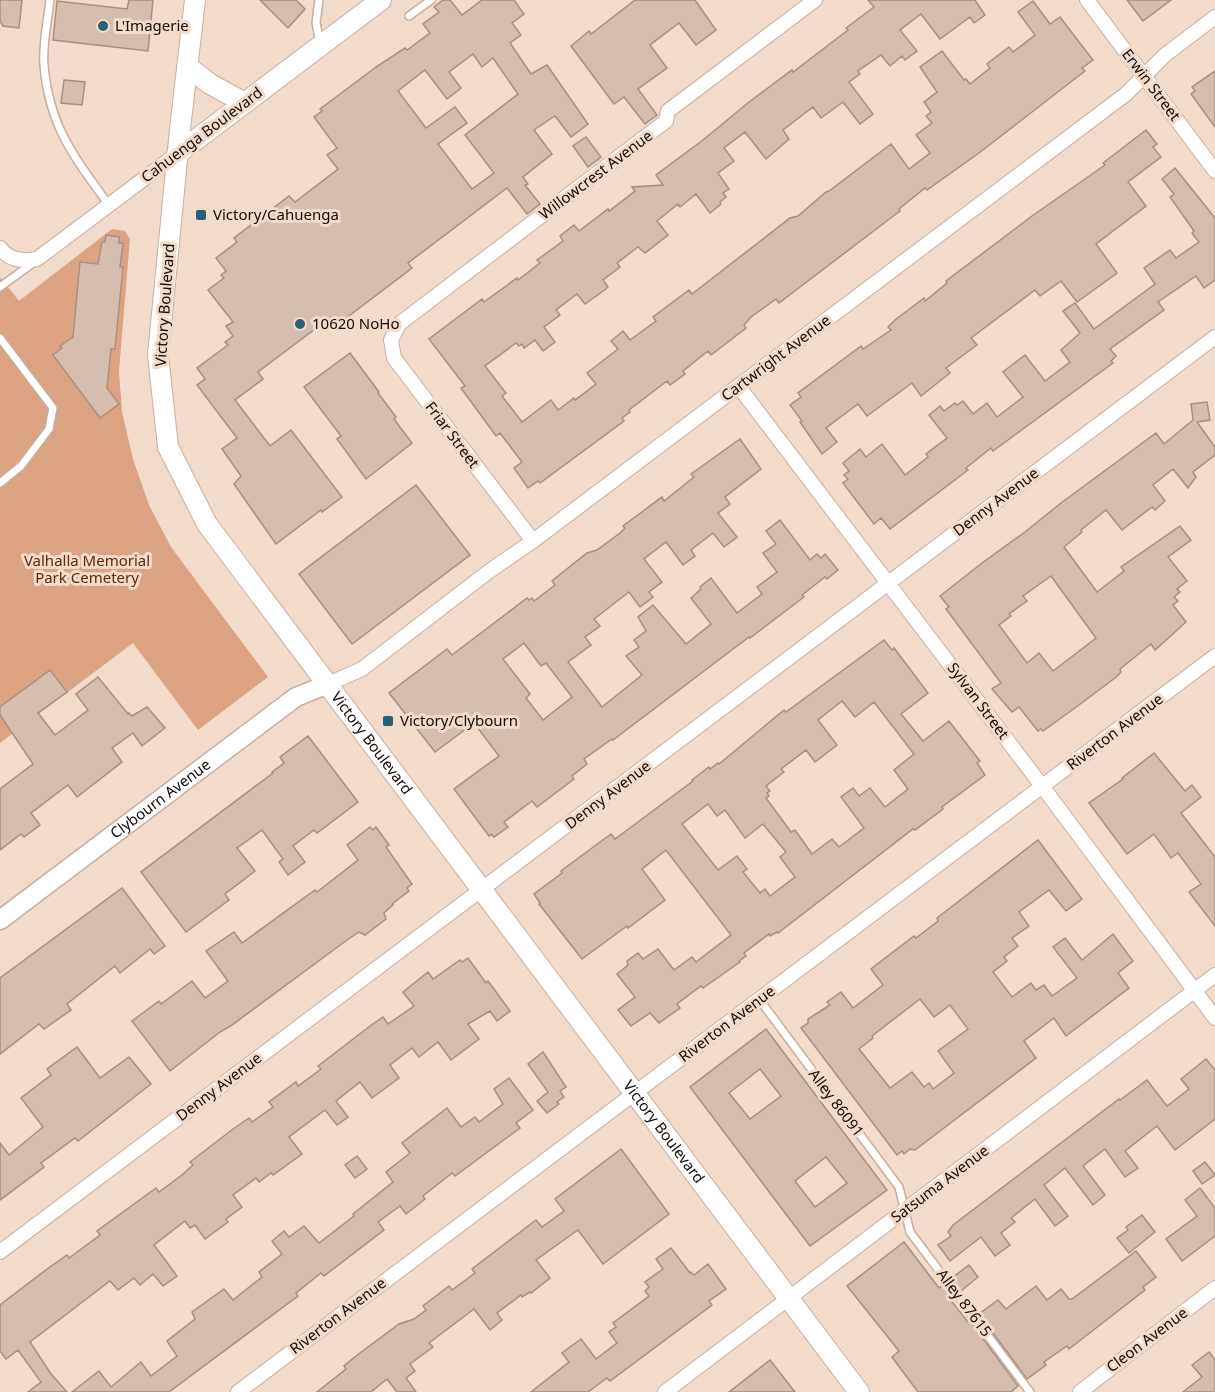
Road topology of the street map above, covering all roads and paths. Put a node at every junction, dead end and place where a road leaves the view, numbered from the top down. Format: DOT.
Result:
graph roads {
  1 [pos="50,0"];
  2 [pos="195,0"];
  3 [pos="319,0"];
  4 [pos="381,0"];
  5 [pos="431,0"];
  6 [pos="815,0"];
  7 [pos="1087,0"];
  8 [pos="410,16"];
  9 [pos="1215,17"];
  10 [pos="320,46"];
  11 [pos="187,66"];
  12 [pos="1144,75"];
  13 [pos="245,103"];
  14 [pos="177,154"];
  15 [pos="1215,171"];
  16 [pos="109,205"];
  17 [pos="0,248"];
  18 [pos="37,259"];
  19 [pos="0,287"];
  20 [pos="399,324"];
  21 [pos="1215,337"];
  22 [pos="0,338"];
  23 [pos="739,387"];
  24 [pos="0,483"];
  25 [pos="533,542"];
  26 [pos="888,583"];
  27 [pos="1215,656"];
  28 [pos="326,685"];
  29 [pos="1042,786"];
  30 [pos="482,890"];
  31 [pos="0,920"];
  32 [pos="1215,975"];
  33 [pos="1194,991"];
  34 [pos="759,999"];
  35 [pos="1215,1018"];
  36 [pos="635,1094"];
  37 [pos="905,1210"];
  38 [pos="0,1252"];
  39 [pos="1215,1288"];
  40 [pos="788,1299"];
  41 [pos="238,1392"];
  42 [pos="665,1392"];
  43 [pos="859,1392"];
  44 [pos="1030,1392"];
  45 [pos="1080,1392"];
  1 -- 16 [label="lane"];
  2 -- 11 [label="main road, Victory Boulevard"];
  3 -- 10 [label="lane"];
  4 -- 10 [label="main road, Cahuenga Boulevard"];
  5 -- 8 [label="lane"];
  6 -- 20 [label="street, Willowcrest Avenue"];
  7 -- 12 [label="street, Erwin Street"];
  9 -- 12 [label="street, Cartwright Avenue"];
  10 -- 13 [label="main road, Cahuenga Boulevard"];
  11 -- 13 [label="main road"];
  11 -- 14 [label="main road, Victory Boulevard"];
  12 -- 15 [label="street, Erwin Street"];
  12 -- 23 [label="street, Cartwright Avenue"];
  13 -- 14 [label="main road, Cahuenga Boulevard"];
  14 -- 16 [label="street, Cahuenga Boulevard"];
  14 -- 28 [label="main road, Victory Boulevard"];
  16 -- 18 [label="street, Cahuenga Boulevard"];
  17 -- 18 [label="street"];
  18 -- 19 [label="lane"];
  20 -- 25 [label="street, Friar Street"];
  21 -- 26 [label="street, Denny Avenue"];
  22 -- 24 [label="lane"];
  23 -- 25 [label="street, Cartwright Avenue"];
  23 -- 26 [label="street, Sylvan Street"];
  25 -- 28 [label="street, Cartwright Avenue"];
  26 -- 29 [label="street, Sylvan Street"];
  26 -- 30 [label="street, Denny Avenue"];
  27 -- 29 [label="street, Riverton Avenue"];
  28 -- 30 [label="main road, Victory Boulevard"];
  28 -- 31 [label="street, Clybourn Avenue"];
  29 -- 33 [label="street, Sylvan Street"];
  29 -- 34 [label="street, Riverton Avenue"];
  30 -- 36 [label="main road, Victory Boulevard"];
  30 -- 38 [label="street, Denny Avenue"];
  32 -- 33 [label="street, Satsuma Avenue"];
  33 -- 35 [label="street, Sylvan Street"];
  33 -- 37 [label="street, Satsuma Avenue"];
  34 -- 36 [label="street, Riverton Avenue"];
  34 -- 37 [label="lane, Alley 86091"];
  36 -- 40 [label="main road, Victory Boulevard"];
  36 -- 41 [label="street, Riverton Avenue"];
  37 -- 40 [label="street, Satsuma Avenue"];
  37 -- 44 [label="lane, Alley 87615"];
  39 -- 45 [label="street, Cleon Avenue"];
  40 -- 42 [label="street, Satsuma Avenue"];
  40 -- 43 [label="main road, Victory Boulevard"];
}
